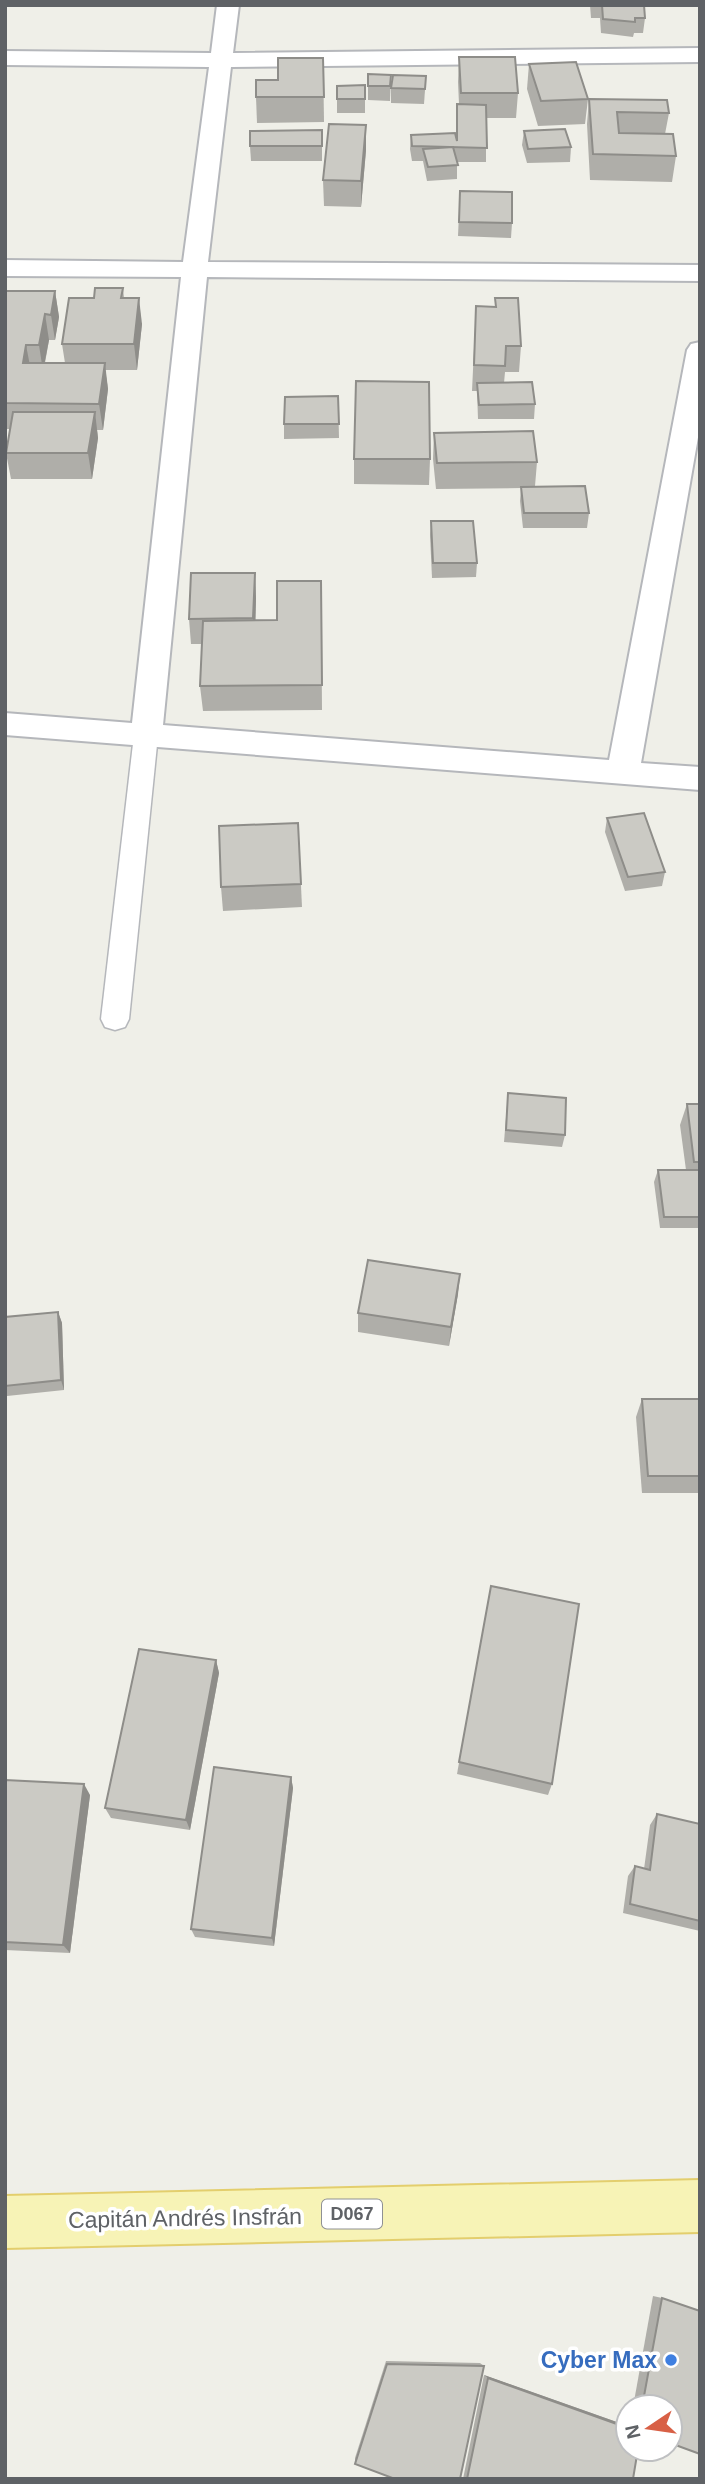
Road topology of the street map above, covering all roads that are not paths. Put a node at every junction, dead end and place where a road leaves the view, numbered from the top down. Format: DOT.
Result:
graph roads {
  1 [pos="228,5"];
  2 [pos="700,55"];
  3 [pos="5,58"];
  4 [pos="221,60"];
  5 [pos="5,268"];
  6 [pos="195,268"];
  7 [pos="700,273"];
  8 [pos="700,350"];
  9 [pos="5,724"];
  10 [pos="146,735"];
  11 [pos="623,773"];
  12 [pos="700,779"];
  13 [pos="115,1018"];
  14 [pos="700,2206"];
  15 [pos="5,2222"];
  1 -- 4 [label="street"];
  2 -- 4 [label="street"];
  3 -- 4 [label="street"];
  4 -- 6 [label="street"];
  5 -- 6 [label="street"];
  6 -- 7 [label="street"];
  6 -- 10 [label="street"];
  8 -- 11 [label="street"];
  9 -- 10 [label="street"];
  10 -- 11 [label="street"];
  10 -- 13 [label="lane"];
  11 -- 12 [label="street"];
  14 -- 15 [label="main road, Capitán Andrés Insfrán / D067"];
}
